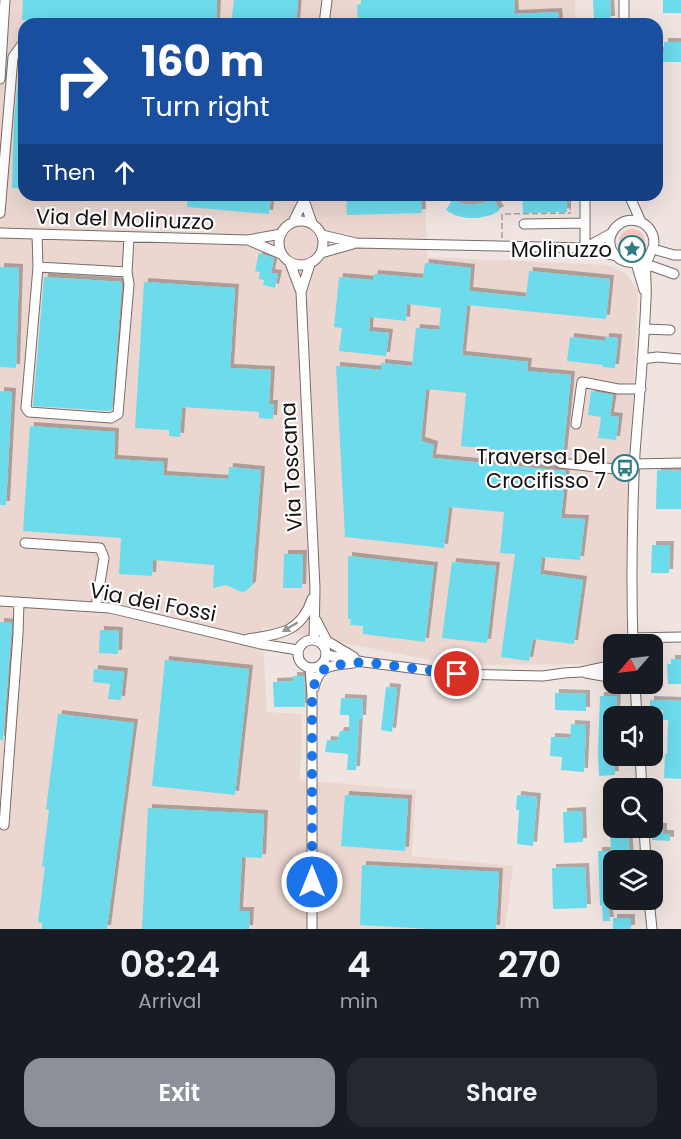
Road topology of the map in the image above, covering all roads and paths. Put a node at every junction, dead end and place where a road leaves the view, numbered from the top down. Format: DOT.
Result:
graph roads {
  1 [pos="4,0"];
  2 [pos="327,0"];
  3 [pos="624,0"];
  4 [pos="325,18"];
  5 [pos="624,18"];
  6 [pos="18,50"];
  7 [pos="0,80"];
  8 [pos="302,201"];
  9 [pos="305,201"];
  10 [pos="570,201"];
  11 [pos="585,201"];
  12 [pos="630,201"];
  13 [pos="632,201"];
  14 [pos="0,213"];
  15 [pos="628,221"];
  16 [pos="293,222"];
  17 [pos="641,222"];
  18 [pos="312,223"];
  19 [pos="571,223"];
  20 [pos="585,223"];
  21 [pos="524,224"];
  22 [pos="0,233"];
  23 [pos="612,233"];
  24 [pos="37,234"];
  25 [pos="280,234"];
  26 [pos="322,235"];
  27 [pos="129,237"];
  28 [pos="248,240"];
  29 [pos="356,243"];
  30 [pos="585,248"];
  31 [pos="321,253"];
  32 [pos="281,254"];
  33 [pos="681,255"];
  34 [pos="616,256"];
  35 [pos="646,258"];
  36 [pos="290,263"];
  37 [pos="310,264"];
  38 [pos="38,267"];
  39 [pos="127,272"];
  40 [pos="674,274"];
  41 [pos="301,292"];
  42 [pos="644,329"];
  43 [pos="670,330"];
  44 [pos="642,359"];
  45 [pos="681,359"];
  46 [pos="640,389"];
  47 [pos="576,424"];
  48 [pos="560,463"];
  49 [pos="681,463"];
  50 [pos="635,468"];
  51 [pos="25,543"];
  52 [pos="315,588"];
  53 [pos="0,601"];
  54 [pos="18,603"];
  55 [pos="96,607"];
  56 [pos="315,618"];
  57 [pos="632,634"];
  58 [pos="681,637"];
  59 [pos="244,639"];
  60 [pos="663,639"];
  61 [pos="314,640"];
  62 [pos="298,650"];
  63 [pos="326,656"];
  64 [pos="364,662"];
  65 [pos="603,666"];
  66 [pos="310,668"];
  67 [pos="581,672"];
  68 [pos="603,676"];
  69 [pos="312,695"];
  70 [pos="4,825"];
  71 [pos="650,910"];
  72 [pos="312,929"];
  73 [pos="652,929"];
  1 -- 7 [label="street"];
  2 -- 4 [label="street"];
  3 -- 5 [label="street"];
  6 -- 14 [label="street"];
  8 -- 16 [label="street"];
  9 -- 18 [label="street"];
  10 -- 19 [label="path"];
  11 -- 20 [label="street"];
  12 -- 15 [label="street"];
  13 -- 17 [label="street"];
  15 -- 17 [label="street"];
  15 -- 23 [label="street"];
  16 -- 18 [label="street"];
  16 -- 25 [label="street"];
  17 -- 35 [label="street"];
  18 -- 26 [label="street"];
  19 -- 20 [label="street"];
  19 -- 21 [label="street"];
  20 -- 30 [label="street"];
  22 -- 24 [label="street, Via del Molinuzzo"];
  23 -- 30 [label="street"];
  23 -- 34 [label="street"];
  24 -- 27 [label="street, Via del Molinuzzo"];
  24 -- 38 [label="street"];
  25 -- 28 [label="street, Via del Molinuzzo"];
  25 -- 32 [label="street"];
  26 -- 29 [label="street"];
  26 -- 31 [label="street"];
  27 -- 28 [label="street, Via del Molinuzzo"];
  27 -- 39 [label="street"];
  28 -- 32 [label="street, Via del Molinuzzo"];
  29 -- 30 [label="street"];
  29 -- 31 [label="street"];
  30 -- 34 [label="street"];
  31 -- 37 [label="street"];
  32 -- 36 [label="street"];
  33 -- 35 [label="street"];
  34 -- 35 [label="street"];
  35 -- 40 [label="street"];
  35 -- 42 [label="street"];
  36 -- 37 [label="street"];
  36 -- 41 [label="street, Via Toscana"];
  37 -- 41 [label="street, Via Toscana"];
  38 -- 39 [label="street"];
  38 -- 39 [label="street"];
  41 -- 52 [label="street, Via Toscana"];
  42 -- 43 [label="street"];
  42 -- 44 [label="street"];
  44 -- 45 [label="street"];
  44 -- 46 [label="street"];
  46 -- 47 [label="street"];
  46 -- 50 [label="street"];
  48 -- 50 [label="street"];
  49 -- 50 [label="street"];
  50 -- 57 [label="street"];
  51 -- 55 [label="street"];
  52 -- 56 [label="street, Via Toscana"];
  52 -- 59 [label="street, one-way"];
  53 -- 54 [label="street, Via dei Fossi"];
  54 -- 55 [label="street, Via dei Fossi"];
  54 -- 70 [label="street"];
  55 -- 59 [label="street, Via dei Fossi"];
  56 -- 61 [label="street, Via Toscana"];
  56 -- 64 [label="street"];
  58 -- 60 [label="street"];
  59 -- 62 [label="street, Via dei Fossi"];
  61 -- 62 [label="street"];
  61 -- 63 [label="street"];
  62 -- 66 [label="street"];
  63 -- 64 [label="street"];
  63 -- 66 [label="street"];
  64 -- 67 [label="street"];
  64 -- 69 [label="street"];
  65 -- 67 [label="street"];
  66 -- 69 [label="street"];
  67 -- 68 [label="street"];
  69 -- 72 [label="street"];
  71 -- 73 [label="street"];
}
